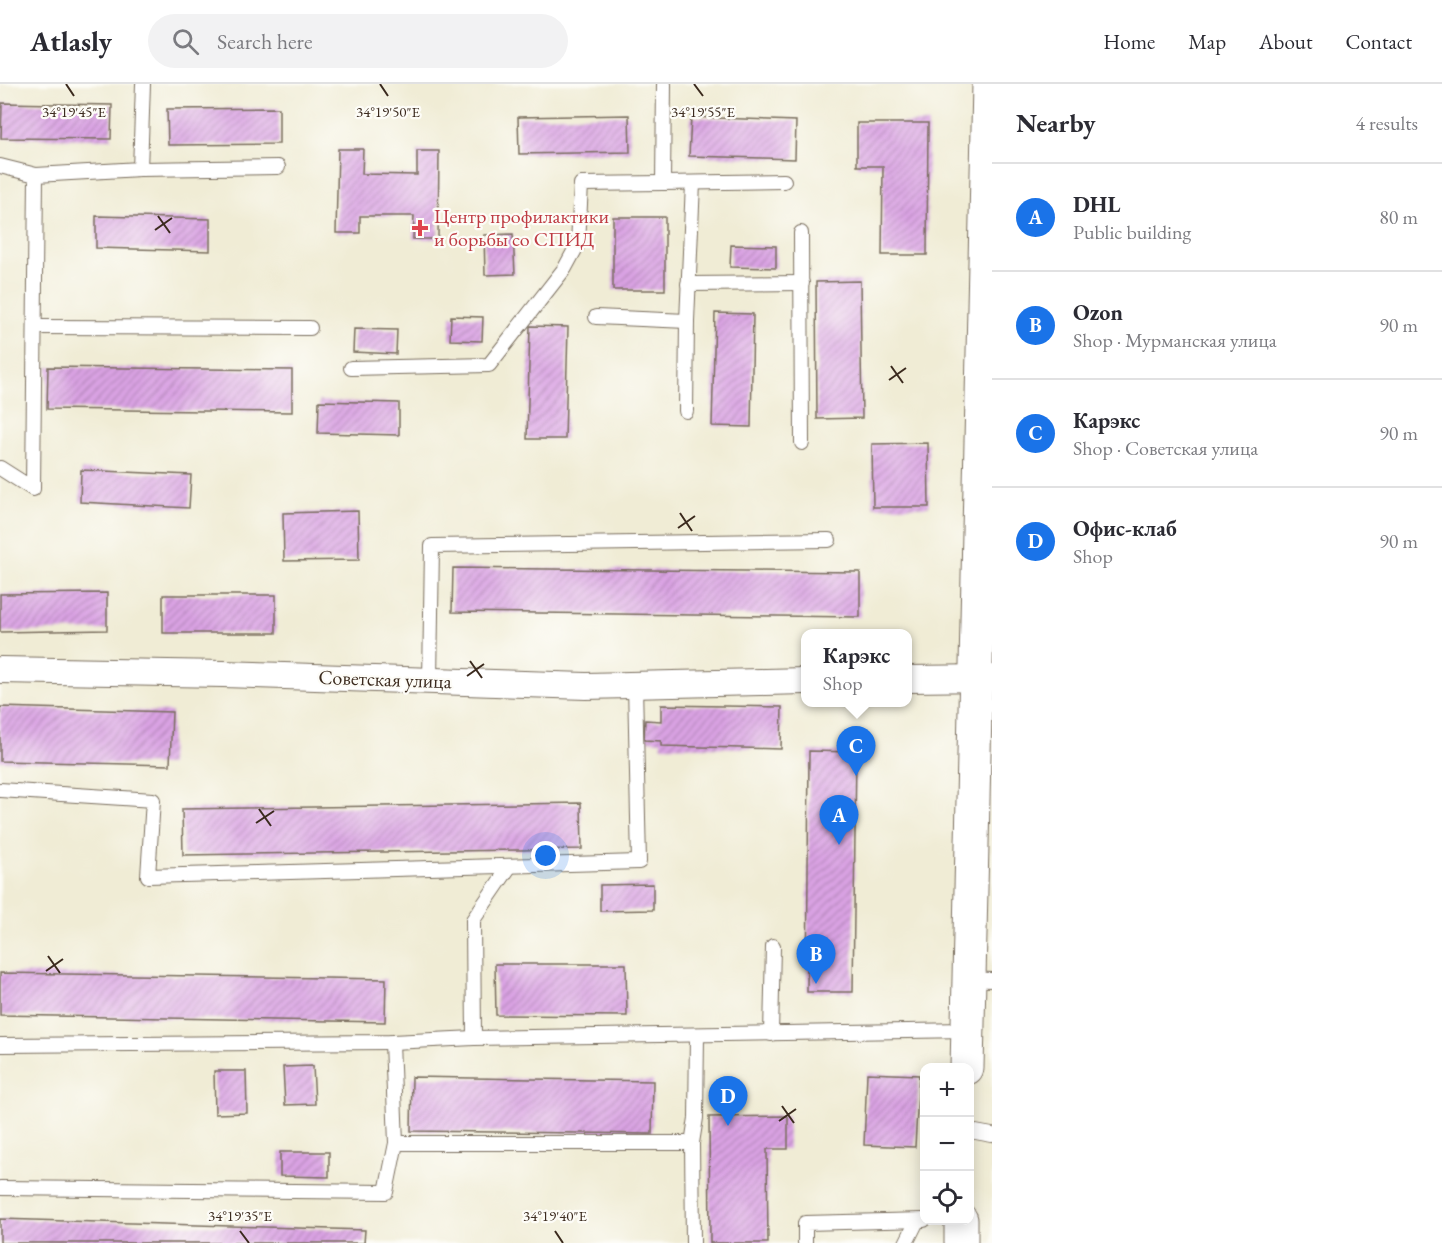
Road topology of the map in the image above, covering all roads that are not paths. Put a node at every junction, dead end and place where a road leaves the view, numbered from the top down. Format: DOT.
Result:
graph roads {
  1 [pos="142,84"];
  2 [pos="664,84"];
  3 [pos="989,84"];
  4 [pos="0,166"];
  5 [pos="278,167"];
  6 [pos="140,169"];
  7 [pos="36,175"];
  8 [pos="784,181"];
  9 [pos="663,183"];
  10 [pos="693,183"];
  11 [pos="990,184"];
  12 [pos="801,233"];
  13 [pos="802,283"];
  14 [pos="688,284"];
  15 [pos="596,317"];
  16 [pos="687,321"];
  17 [pos="34,327"];
  18 [pos="310,328"];
  19 [pos="351,368"];
  20 [pos="686,411"];
  21 [pos="802,443"];
  22 [pos="0,468"];
  23 [pos="829,540"];
  24 [pos="0,670"];
  25 [pos="985,677"];
  26 [pos="912,679"];
  27 [pos="430,681"];
  28 [pos="801,681"];
  29 [pos="635,685"];
  30 [pos="0,790"];
  31 [pos="510,866"];
  32 [pos="773,946"];
  33 [pos="981,979"];
  34 [pos="968,1030"];
  35 [pos="771,1034"];
  36 [pos="697,1035"];
  37 [pos="474,1038"];
  38 [pos="392,1042"];
  39 [pos="0,1045"];
  40 [pos="967,1063"];
  41 [pos="974,1132"];
  42 [pos="992,1135"];
  43 [pos="396,1143"];
  44 [pos="692,1143"];
  45 [pos="0,1188"];
  46 [pos="920,1220"];
  47 [pos="920,1222"];
  48 [pos="961,1225"];
  49 [pos="693,1243"];
  50 [pos="805,1243"];
  51 [pos="906,1243"];
  52 [pos="961,1243"];
  1 -- 6 [label="lane"];
  2 -- 9 [label="lane"];
  3 -- 11 [label="street"];
  4 -- 7 [label="lane"];
  5 -- 6 [label="lane"];
  6 -- 7 [label="lane"];
  7 -- 17 [label="lane"];
  8 -- 10 [label="lane"];
  9 -- 10 [label="lane"];
  9 -- 19 [label="lane"];
  10 -- 14 [label="lane"];
  11 -- 25 [label="street"];
  12 -- 13 [label="lane"];
  13 -- 14 [label="lane"];
  13 -- 21 [label="lane"];
  14 -- 16 [label="lane"];
  15 -- 16 [label="lane"];
  16 -- 20 [label="lane"];
  17 -- 18 [label="lane"];
  17 -- 22 [label="lane"];
  23 -- 27 [label="lane"];
  24 -- 27 [label="street, Советская улица"];
  25 -- 26 [label="street"];
  25 -- 33 [label="street"];
  27 -- 29 [label="street, Советская улица"];
  28 -- 29 [label="street, Советская улица"];
  29 -- 31 [label="lane"];
  30 -- 31 [label="lane"];
  31 -- 37 [label="lane"];
  32 -- 35 [label="lane"];
  33 -- 34 [label="street"];
  34 -- 35 [label="lane"];
  34 -- 40 [label="street"];
  35 -- 36 [label="lane"];
  36 -- 37 [label="lane"];
  36 -- 44 [label="lane"];
  37 -- 38 [label="lane"];
  38 -- 39 [label="lane"];
  38 -- 43 [label="lane"];
  41 -- 42 [label="lane"];
  43 -- 44 [label="lane"];
  43 -- 45 [label="lane"];
  44 -- 49 [label="lane"];
  46 -- 50 [label="lane"];
  47 -- 51 [label="lane"];
  48 -- 52 [label="street"];
}
